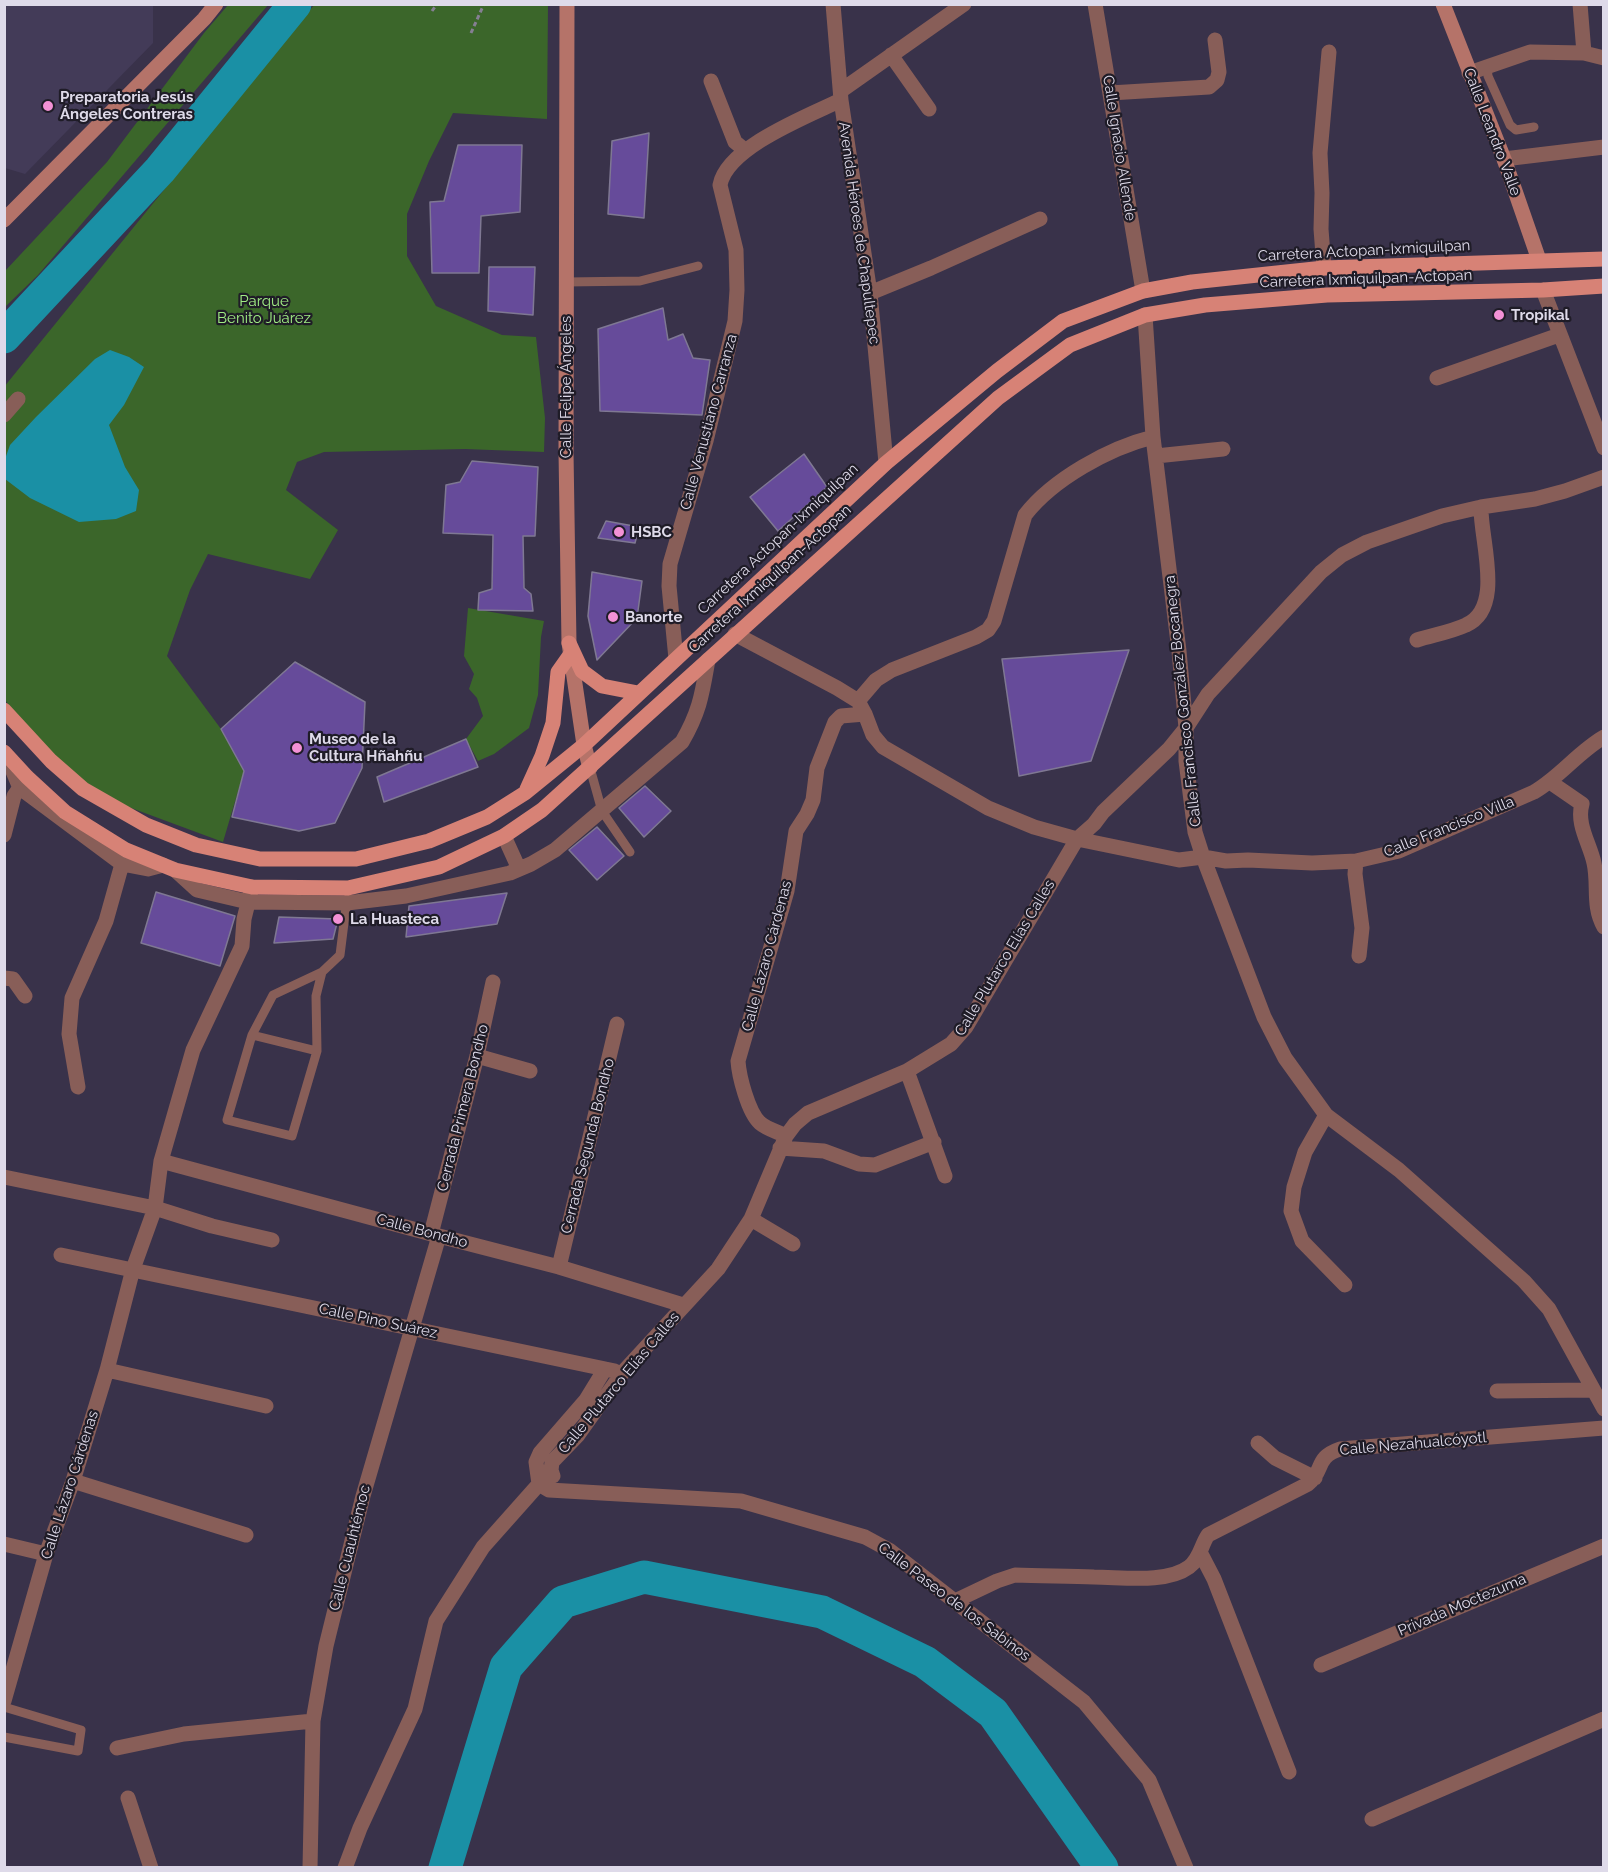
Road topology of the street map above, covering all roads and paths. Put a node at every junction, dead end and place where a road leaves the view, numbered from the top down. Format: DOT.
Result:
graph roads {
  1 [pos="216,4"];
  2 [pos="437,4"];
  3 [pos="484,4"];
  4 [pos="567,4"];
  5 [pos="833,4"];
  6 [pos="964,4"];
  7 [pos="1095,4"];
  8 [pos="1443,4"];
  9 [pos="1580,4"];
  10 [pos="432,11"];
  11 [pos="471,33"];
  12 [pos="1215,40"];
  13 [pos="1329,52"];
  14 [pos="1584,53"];
  15 [pos="891,56"];
  16 [pos="1604,58"];
  17 [pos="1487,67"];
  18 [pos="1469,73"];
  19 [pos="711,81"];
  20 [pos="1110,93"];
  21 [pos="842,95"];
  22 [pos="929,109"];
  23 [pos="1534,127"];
  24 [pos="1604,147"];
  25 [pos="745,150"];
  26 [pos="1504,159"];
  27 [pos="1040,219"];
  28 [pos="4,220"];
  29 [pos="1604,259"];
  30 [pos="1539,260"];
  31 [pos="698,266"];
  32 [pos="1324,268"];
  33 [pos="566,282"];
  34 [pos="1604,286"];
  35 [pos="1543,290"];
  36 [pos="1143,291"];
  37 [pos="870,293"];
  38 [pos="1145,315"];
  39 [pos="1559,334"];
  40 [pos="1437,378"];
  41 [pos="18,399"];
  42 [pos="4,415"];
  43 [pos="1153,437"];
  44 [pos="1604,448"];
  45 [pos="1223,449"];
  46 [pos="1156,456"];
  47 [pos="885,463"];
  48 [pos="1604,477"];
  49 [pos="1481,507"];
  50 [pos="735,634"];
  51 [pos="1417,640"];
  52 [pos="569,649"];
  53 [pos="676,659"];
  54 [pos="708,660"];
  55 [pos="638,693"];
  56 [pos="861,707"];
  57 [pos="4,710"];
  58 [pos="1186,728"];
  59 [pos="1604,737"];
  60 [pos="584,745"];
  61 [pos="4,752"];
  62 [pos="590,768"];
  63 [pos="23,782"];
  64 [pos="1550,782"];
  65 [pos="525,793"];
  66 [pos="602,811"];
  67 [pos="4,835"];
  68 [pos="504,836"];
  69 [pos="1077,839"];
  70 [pos="630,852"];
  71 [pos="1203,858"];
  72 [pos="1356,861"];
  73 [pos="122,864"];
  74 [pos="169,867"];
  75 [pos="519,869"];
  76 [pos="427,870"];
  77 [pos="433,890"];
  78 [pos="250,894"];
  79 [pos="347,896"];
  80 [pos="1604,927"];
  81 [pos="1359,956"];
  82 [pos="322,972"];
  83 [pos="4,978"];
  84 [pos="493,982"];
  85 [pos="25,996"];
  86 [pos="617,1024"];
  87 [pos="252,1035"];
  88 [pos="318,1051"];
  89 [pos="477,1056"];
  90 [pos="530,1071"];
  91 [pos="907,1071"];
  92 [pos="78,1087"];
  93 [pos="1326,1115"];
  94 [pos="783,1142"];
  95 [pos="934,1142"];
  96 [pos="161,1161"];
  97 [pos="945,1176"];
  98 [pos="4,1177"];
  99 [pos="155,1208"];
  100 [pos="751,1219"];
  101 [pos="435,1235"];
  102 [pos="272,1240"];
  103 [pos="794,1244"];
  104 [pos="61,1255"];
  105 [pos="559,1267"];
  106 [pos="133,1269"];
  107 [pos="1345,1285"];
  108 [pos="683,1305"];
  109 [pos="412,1328"];
  110 [pos="107,1370"];
  111 [pos="605,1370"];
  112 [pos="623,1372"];
  113 [pos="1593,1390"];
  114 [pos="1497,1391"];
  115 [pos="266,1406"];
  116 [pos="1604,1409"];
  117 [pos="1604,1428"];
  118 [pos="1258,1443"];
  119 [pos="553,1476"];
  120 [pos="1316,1478"];
  121 [pos="73,1481"];
  122 [pos="539,1485"];
  123 [pos="591,1493"];
  124 [pos="246,1535"];
  125 [pos="4,1544"];
  126 [pos="1604,1546"];
  127 [pos="1200,1552"];
  128 [pos="46,1554"];
  129 [pos="955,1601"];
  130 [pos="1321,1665"];
  131 [pos="4,1701"];
  132 [pos="4,1707"];
  133 [pos="1604,1719"];
  134 [pos="312,1721"];
  135 [pos="4,1737"];
  136 [pos="117,1748"];
  137 [pos="1288,1772"];
  138 [pos="128,1798"];
  139 [pos="1372,1820"];
  140 [pos="152,1868"];
  141 [pos="310,1868"];
  142 [pos="345,1868"];
  143 [pos="1186,1868"];
  1 -- 28 [label="main road"];
  2 -- 10 [label="path"];
  3 -- 11 [label="path"];
  4 -- 33 [label="main road, Calle Felipe Ángeles"];
  5 -- 21 [label="street, Avenida Héroes de Chapultepec"];
  6 -- 15 [label="street"];
  7 -- 20 [label="street, Calle Ignacio Allende"];
  8 -- 18 [label="main road, Calle Leandro Valle"];
  9 -- 14 [label="street"];
  12 -- 20 [label="street"];
  13 -- 32 [label="street"];
  14 -- 16 [label="street"];
  14 -- 17 [label="street"];
  15 -- 21 [label="street"];
  15 -- 22 [label="street"];
  17 -- 18 [label="street"];
  17 -- 23 [label="lane"];
  18 -- 26 [label="main road, Calle Leandro Valle"];
  19 -- 25 [label="street"];
  20 -- 36 [label="street, Calle Ignacio Allende"];
  21 -- 25 [label="street"];
  21 -- 37 [label="street, Avenida Héroes de Chapultepec"];
  24 -- 26 [label="street"];
  25 -- 53 [label="street, Calle Venustiano Carranza"];
  26 -- 30 [label="main road, Calle Leandro Valle"];
  27 -- 37 [label="street"];
  29 -- 30 [label="main road, Carretera Actopan-Ixmiquilpan"];
  30 -- 32 [label="main road, Carretera Actopan-Ixmiquilpan"];
  31 -- 33 [label="lane"];
  32 -- 36 [label="main road, Carretera Actopan-Ixmiquilpan"];
  33 -- 52 [label="main road, Calle Felipe Ángeles"];
  34 -- 35 [label="main road, Carretera Ixmiquilpan-Actopan"];
  35 -- 38 [label="main road, Carretera Ixmiquilpan-Actopan"];
  35 -- 39 [label="street"];
  36 -- 47 [label="main road, Carretera Actopan-Ixmiquilpan"];
  37 -- 47 [label="street, Avenida Héroes de Chapultepec"];
  38 -- 43 [label="street, Calle Francisco González Bocanegra"];
  38 -- 50 [label="main road, Carretera Ixmiquilpan-Actopan"];
  39 -- 40 [label="street"];
  39 -- 44 [label="street"];
  41 -- 42 [label="street"];
  43 -- 46 [label="street, Calle Francisco González Bocanegra"];
  43 -- 56 [label="street"];
  45 -- 46 [label="street"];
  46 -- 58 [label="street, Calle Francisco González Bocanegra"];
  47 -- 53 [label="main road, Carretera Actopan-Ixmiquilpan"];
  48 -- 49 [label="street, Calle Plutarco Elías Calles"];
  49 -- 51 [label="street"];
  49 -- 58 [label="street, Calle Plutarco Elías Calles"];
  50 -- 54 [label="main road, Carretera Ixmiquilpan-Actopan"];
  50 -- 56 [label="street"];
  52 -- 55 [label="main road"];
  52 -- 60 [label="main road, Calle Felipe Ángeles"];
  52 -- 65 [label="main road"];
  53 -- 55 [label="main road, Carretera Actopan-Ixmiquilpan"];
  54 -- 62 [label="main road, Carretera Ixmiquilpan-Actopan"];
  54 -- 66 [label="street"];
  55 -- 60 [label="main road, Carretera Actopan-Ixmiquilpan"];
  56 -- 69 [label="street, Calle Francisco Villa"];
  56 -- 94 [label="street, Calle Lázaro Cárdenas"];
  57 -- 65 [label="main road, Carretera Actopan-Ixmiquilpan"];
  58 -- 69 [label="street, Calle Plutarco Elías Calles"];
  58 -- 71 [label="street, Calle Francisco González Bocanegra"];
  59 -- 64 [label="street, Calle Francisco Villa"];
  60 -- 62 [label="main road, Calle Felipe Ángeles"];
  60 -- 65 [label="main road, Carretera Actopan-Ixmiquilpan"];
  61 -- 63 [label="main road, Carretera Ixmiquilpan-Actopan"];
  62 -- 66 [label="lane"];
  62 -- 68 [label="main road, Carretera Ixmiquilpan-Actopan"];
  63 -- 67 [label="street"];
  63 -- 73 [label="street"];
  63 -- 74 [label="main road, Carretera Ixmiquilpan-Actopan"];
  64 -- 72 [label="street, Calle Francisco Villa"];
  64 -- 80 [label="street"];
  66 -- 70 [label="lane"];
  66 -- 75 [label="street"];
  68 -- 75 [label="street"];
  68 -- 76 [label="main road, Carretera Ixmiquilpan-Actopan"];
  69 -- 71 [label="street, Calle Francisco Villa"];
  69 -- 91 [label="street, Calle Plutarco Elías Calles"];
  71 -- 72 [label="street, Calle Francisco Villa"];
  71 -- 93 [label="street, Calle Francisco González Bocanegra"];
  72 -- 81 [label="street"];
  73 -- 74 [label="street"];
  73 -- 92 [label="street"];
  74 -- 78 [label="main road, Carretera Ixmiquilpan-Actopan"];
  75 -- 77 [label="street"];
  76 -- 77 [label="street"];
  76 -- 79 [label="main road, Carretera Ixmiquilpan-Actopan"];
  77 -- 79 [label="street"];
  78 -- 79 [label="main road, Carretera Ixmiquilpan-Actopan"];
  78 -- 96 [label="street, Calle Lázaro Cárdenas"];
  79 -- 82 [label="lane"];
  82 -- 87 [label="lane"];
  82 -- 88 [label="lane"];
  83 -- 85 [label="street"];
  84 -- 89 [label="street, Cerrada Primera Bondho"];
  86 -- 105 [label="street, Cerrada Segunda Bondho"];
  87 -- 88 [label="lane"];
  87 -- 88 [label="lane"];
  89 -- 90 [label="street"];
  89 -- 101 [label="street, Cerrada Primera Bondho"];
  91 -- 94 [label="street, Calle Plutarco Elías Calles"];
  91 -- 95 [label="street"];
  93 -- 107 [label="street"];
  93 -- 113 [label="street, Calle Francisco González Bocanegra"];
  94 -- 95 [label="street"];
  94 -- 100 [label="street, Calle Plutarco Elías Calles"];
  95 -- 97 [label="street"];
  96 -- 99 [label="street, Calle Lázaro Cárdenas"];
  96 -- 101 [label="street, Calle Bondho"];
  98 -- 99 [label="street"];
  99 -- 102 [label="street"];
  99 -- 106 [label="street, Calle Lázaro Cárdenas"];
  100 -- 103 [label="street"];
  100 -- 108 [label="street, Calle Plutarco Elías Calles"];
  101 -- 105 [label="street, Calle Bondho"];
  101 -- 109 [label="street, Calle Cuauhtémoc"];
  104 -- 106 [label="street, Calle Pino Suárez"];
  105 -- 108 [label="street, Calle Bondho"];
  106 -- 109 [label="street, Calle Pino Suárez"];
  106 -- 110 [label="street, Calle Lázaro Cárdenas"];
  108 -- 112 [label="street, Calle Plutarco Elías Calles"];
  109 -- 111 [label="street, Calle Pino Suárez"];
  109 -- 134 [label="street, Calle Cuauhtémoc"];
  110 -- 115 [label="street"];
  110 -- 121 [label="street, Calle Lázaro Cárdenas"];
  111 -- 112 [label="street, Calle Pino Suárez"];
  111 -- 122 [label="street"];
  112 -- 119 [label="street, Calle Plutarco Elías Calles"];
  113 -- 114 [label="street"];
  113 -- 116 [label="street, Calle Francisco González Bocanegra"];
  117 -- 120 [label="street, Calle Nezahualcóyotl"];
  118 -- 120 [label="street"];
  119 -- 122 [label="street"];
  119 -- 123 [label="street, Calle Paseo de los Sabinos"];
  120 -- 127 [label="street"];
  121 -- 124 [label="street"];
  121 -- 128 [label="street, Calle Lázaro Cárdenas"];
  122 -- 123 [label="street"];
  122 -- 142 [label="street"];
  123 -- 129 [label="street, Calle Paseo de los Sabinos"];
  125 -- 128 [label="street"];
  126 -- 130 [label="street, Privada Moctezuma"];
  127 -- 129 [label="street"];
  127 -- 137 [label="street"];
  128 -- 131 [label="street, Calle Lázaro Cárdenas"];
  129 -- 143 [label="street, Calle Paseo de los Sabinos"];
  132 -- 135 [label="lane"];
  133 -- 139 [label="street"];
  134 -- 136 [label="street"];
  134 -- 141 [label="street, Calle Cuauhtémoc"];
  138 -- 140 [label="street"];
}
